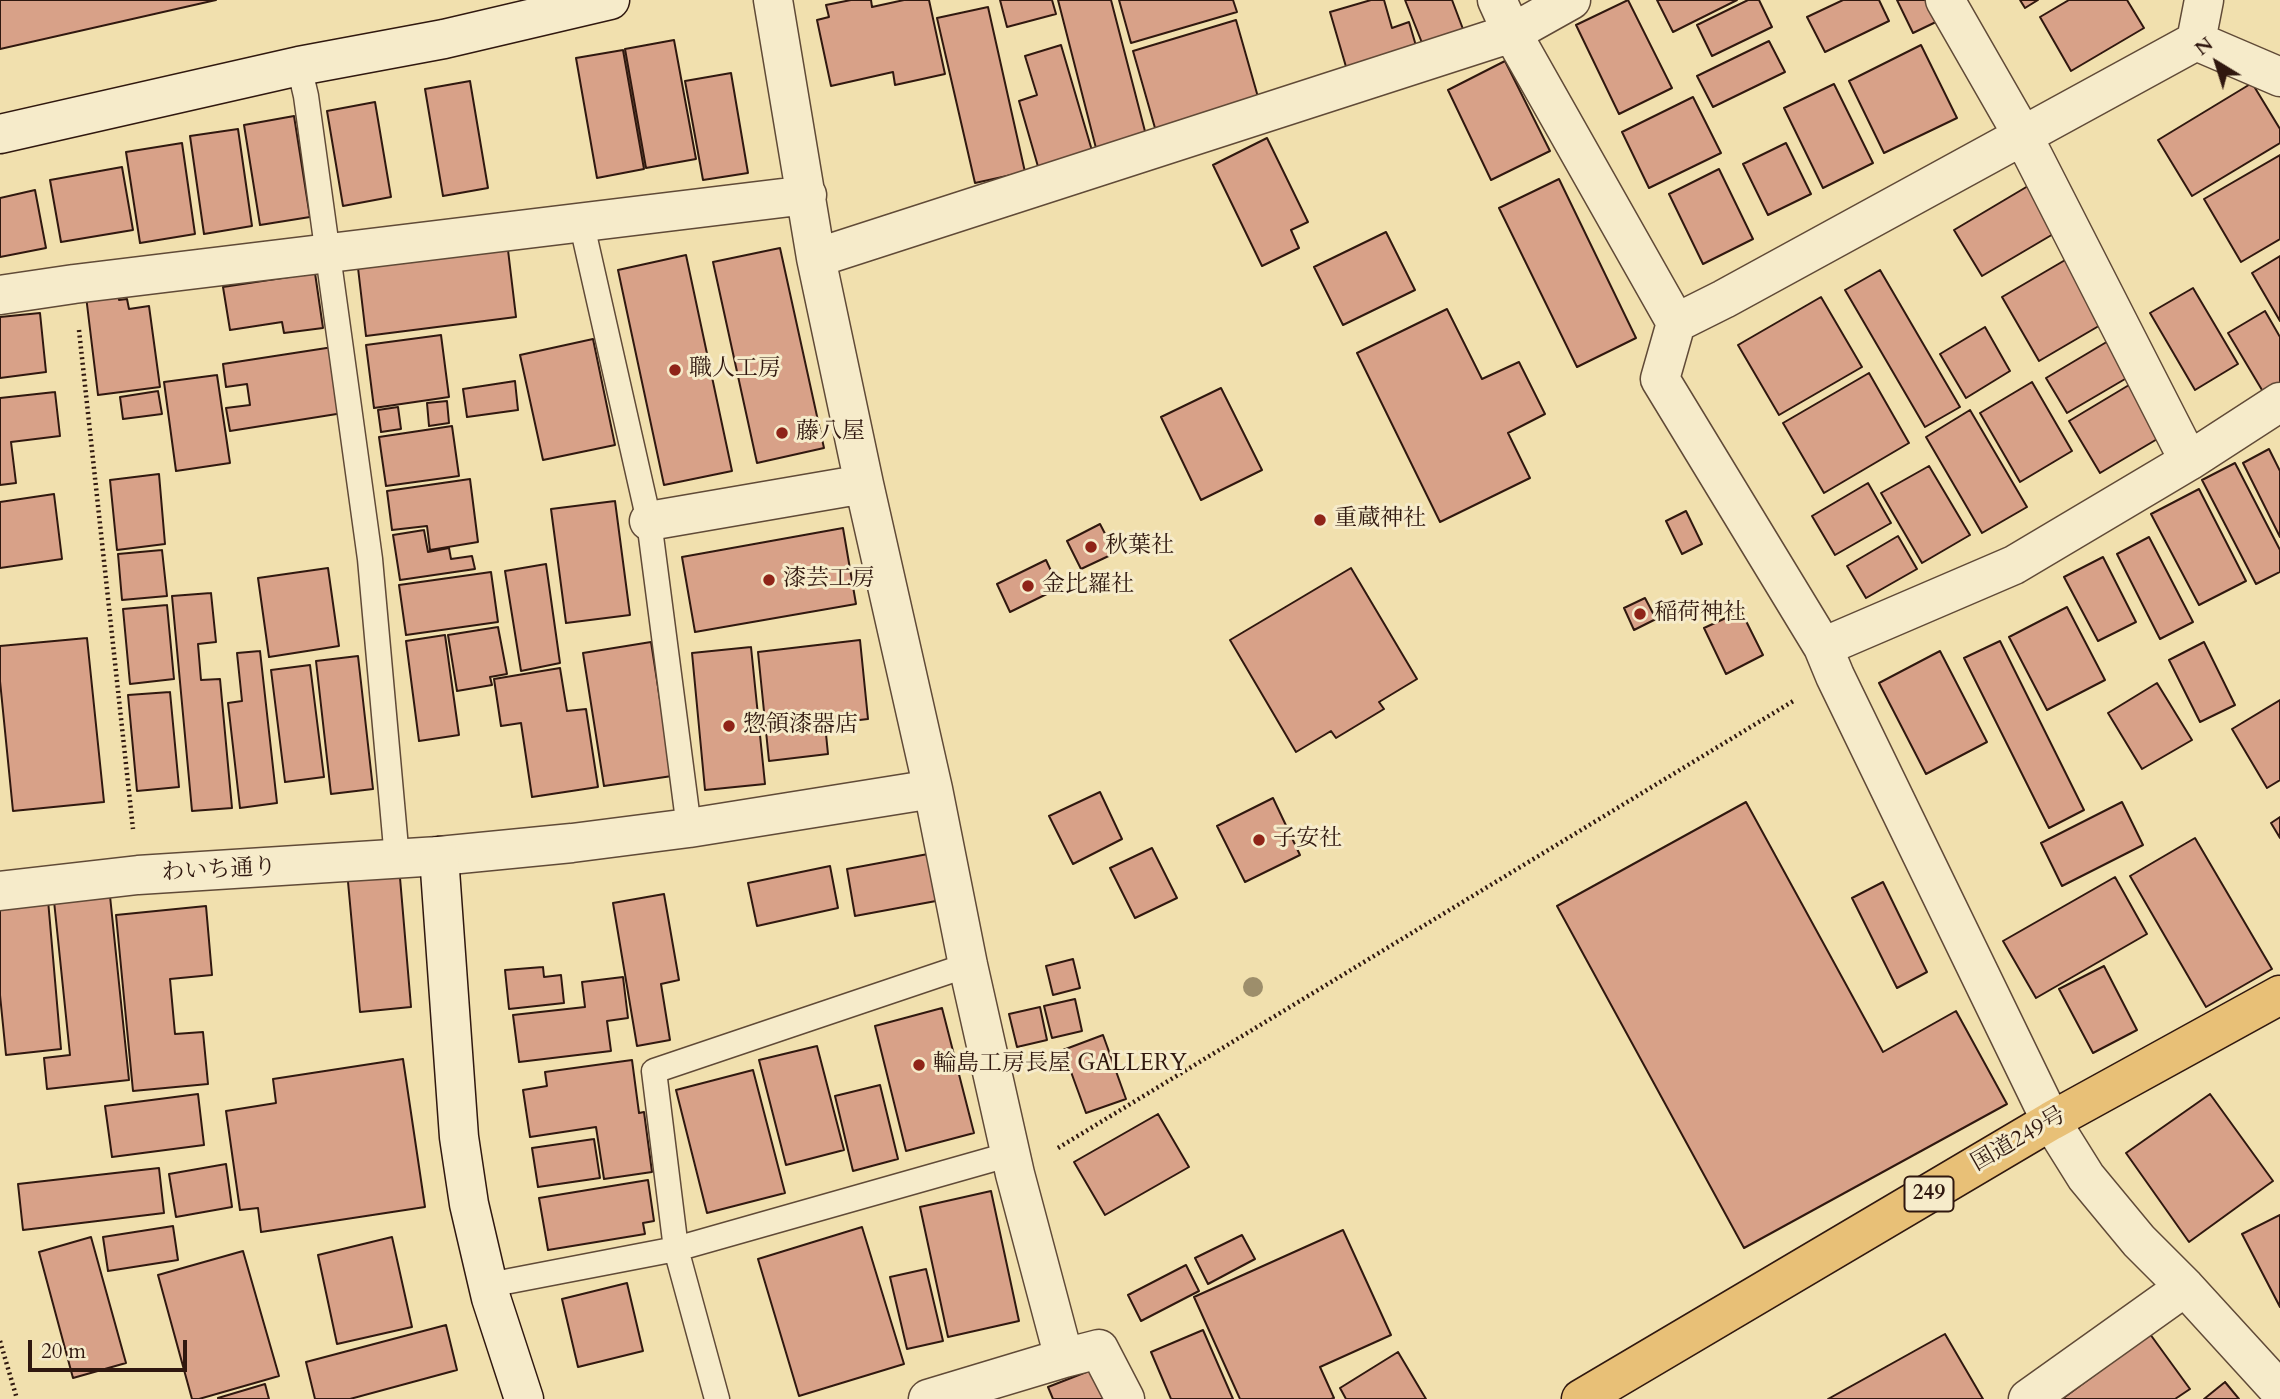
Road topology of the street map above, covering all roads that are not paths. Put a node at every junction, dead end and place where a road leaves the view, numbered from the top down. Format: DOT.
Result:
graph roads {
  1 [pos="610,0"];
  2 [pos="773,0"];
  3 [pos="1571,0"];
  4 [pos="1945,0"];
  5 [pos="2204,0"];
  6 [pos="1504,16"];
  7 [pos="2196,41"];
  8 [pos="299,66"];
  9 [pos="2280,77"];
  10 [pos="0,134"];
  11 [pos="2023,136"];
  12 [pos="807,195"];
  13 [pos="581,221"];
  14 [pos="327,254"];
  15 [pos="816,258"];
  16 [pos="0,295"];
  17 [pos="1676,323"];
  18 [pos="2280,402"];
  19 [pos="2189,461"];
  20 [pos="864,484"];
  21 [pos="649,521"];
  22 [pos="1829,661"];
  23 [pos="933,789"];
  24 [pos="689,828"];
  25 [pos="439,856"];
  26 [pos="397,859"];
  27 [pos="0,891"];
  28 [pos="968,965"];
  29 [pos="2280,995"];
  30 [pos="2051,1121"];
  31 [pos="1013,1164"];
  32 [pos="676,1249"];
  33 [pos="489,1285"];
  34 [pos="2185,1287"];
  35 [pos="1064,1357"];
  36 [pos="2280,1391"];
  37 [pos="524,1399"];
  38 [pos="717,1399"];
  39 [pos="928,1399"];
  40 [pos="1125,1399"];
  41 [pos="1581,1399"];
  42 [pos="2028,1399"];
  1 -- 8 [label="street"];
  2 -- 12 [label="street"];
  3 -- 6 [label="street"];
  4 -- 11 [label="street"];
  5 -- 7 [label="street"];
  6 -- 15 [label="street"];
  6 -- 17 [label="street"];
  7 -- 9 [label="street"];
  7 -- 11 [label="street"];
  8 -- 10 [label="street"];
  8 -- 14 [label="lane"];
  11 -- 17 [label="street"];
  11 -- 19 [label="street"];
  12 -- 13 [label="street"];
  12 -- 15 [label="street"];
  13 -- 14 [label="street"];
  13 -- 21 [label="lane"];
  14 -- 16 [label="street"];
  14 -- 26 [label="lane"];
  15 -- 20 [label="street"];
  17 -- 22 [label="street"];
  18 -- 19 [label="street"];
  19 -- 22 [label="street"];
  20 -- 21 [label="street"];
  20 -- 23 [label="street"];
  21 -- 24 [label="lane"];
  22 -- 30 [label="street"];
  23 -- 24 [label="street, わいち通り"];
  23 -- 28 [label="street"];
  24 -- 25 [label="street, わいち通り"];
  25 -- 26 [label="street, わいち通り"];
  25 -- 33 [label="street"];
  26 -- 27 [label="street, わいち通り"];
  28 -- 31 [label="street"];
  28 -- 32 [label="lane"];
  29 -- 30 [label="highway, 国道249号 / 249"];
  30 -- 34 [label="street"];
  30 -- 41 [label="highway, 国道249号 / 249"];
  31 -- 32 [label="lane"];
  31 -- 35 [label="street"];
  32 -- 33 [label="lane"];
  32 -- 38 [label="lane"];
  33 -- 37 [label="street"];
  34 -- 36 [label="street"];
  34 -- 42 [label="street"];
  35 -- 39 [label="street"];
  35 -- 40 [label="street"];
}
